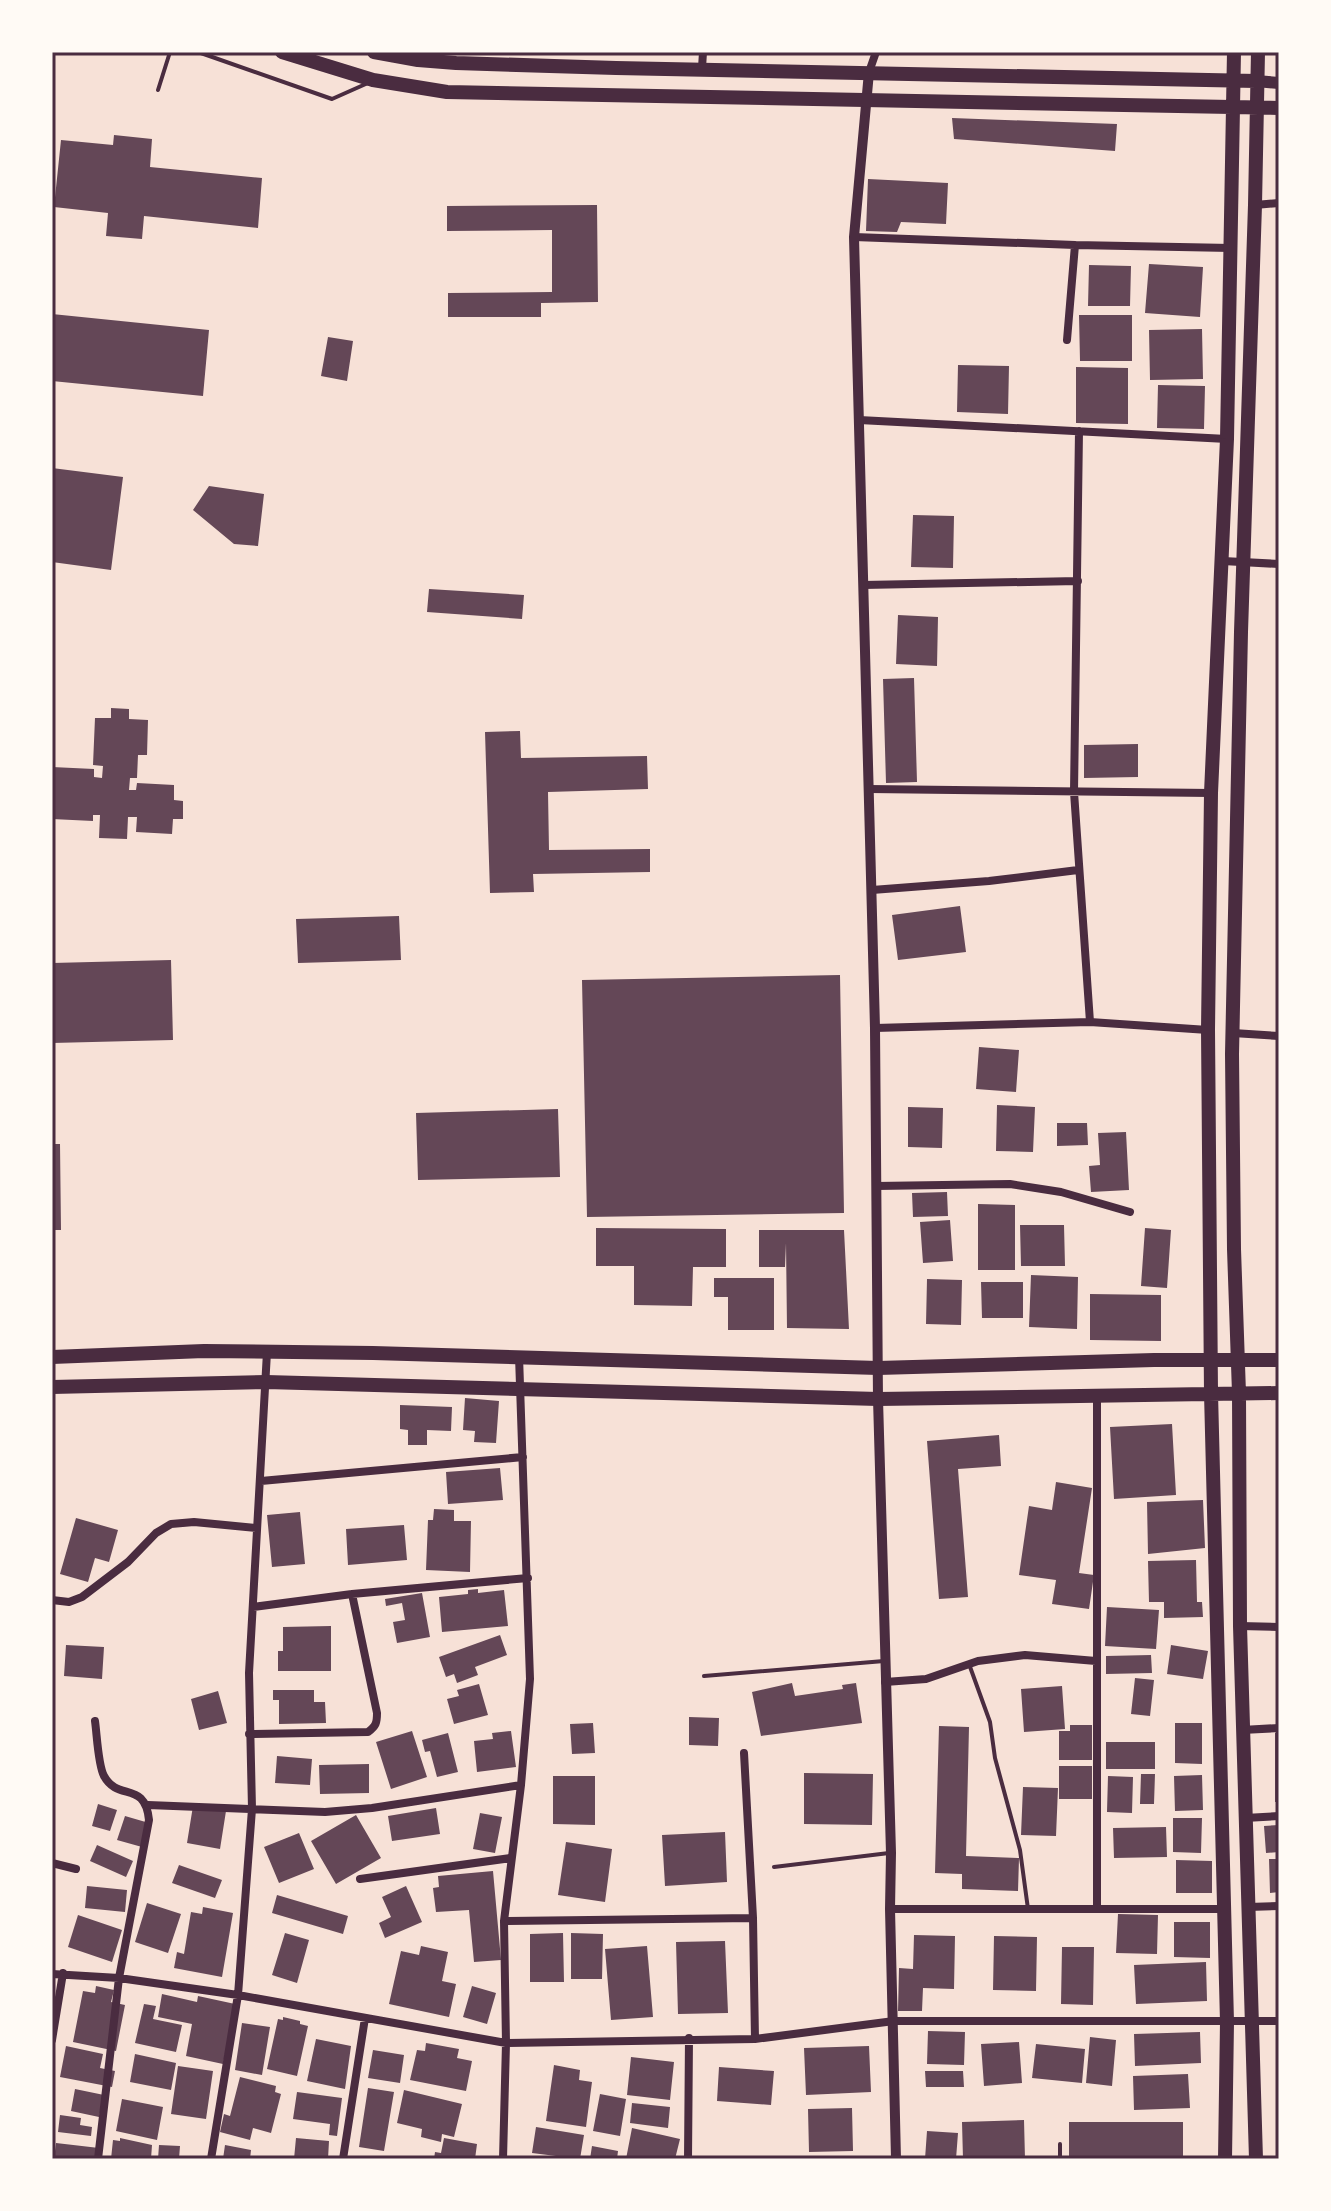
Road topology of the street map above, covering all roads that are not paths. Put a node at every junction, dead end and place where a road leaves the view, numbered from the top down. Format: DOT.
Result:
graph roads {
  1 [pos="170,52"];
  2 [pos="198,52"];
  3 [pos="282,52"];
  4 [pos="374,52"];
  5 [pos="703,52"];
  6 [pos="876,52"];
  7 [pos="1234,52"];
  8 [pos="1258,52"];
  9 [pos="702,68"];
  10 [pos="869,72"];
  11 [pos="373,80"];
  12 [pos="1233,80"];
  13 [pos="1256,81"];
  14 [pos="1279,83"];
  15 [pos="158,90"];
  16 [pos="865,101"];
  17 [pos="1233,107"];
  18 [pos="1257,108"];
  19 [pos="1279,108"];
  20 [pos="1279,203"];
  21 [pos="1255,205"];
  22 [pos="854,237"];
  23 [pos="1075,245"];
  24 [pos="1231,248"];
  25 [pos="1067,340"];
  26 [pos="859,420"];
  27 [pos="1079,431"];
  28 [pos="1227,439"];
  29 [pos="1223,561"];
  30 [pos="1244,563"];
  31 [pos="1279,564"];
  32 [pos="1078,581"];
  33 [pos="863,585"];
  34 [pos="869,789"];
  35 [pos="1074,792"];
  36 [pos="1211,793"];
  37 [pos="1078,870"];
  38 [pos="872,890"];
  39 [pos="1090,1022"];
  40 [pos="875,1028"];
  41 [pos="1208,1030"];
  42 [pos="1233,1033"];
  43 [pos="1279,1036"];
  44 [pos="876,1186"];
  45 [pos="1130,1212"];
  46 [pos="267,1352"];
  47 [pos="519,1356"];
  48 [pos="52,1357"];
  49 [pos="1211,1360"];
  50 [pos="1238,1360"];
  51 [pos="1279,1360"];
  52 [pos="878,1368"];
  53 [pos="266,1382"];
  54 [pos="52,1387"];
  55 [pos="521,1388"];
  56 [pos="1211,1393"];
  57 [pos="1239,1393"];
  58 [pos="1279,1393"];
  59 [pos="1097,1396"];
  60 [pos="878,1399"];
  61 [pos="523,1457"];
  62 [pos="261,1481"];
  63 [pos="257,1528"];
  64 [pos="528,1578"];
  65 [pos="352,1594"];
  66 [pos="52,1600"];
  67 [pos="253,1607"];
  68 [pos="1240,1626"];
  69 [pos="1279,1627"];
  70 [pos="884,1661"];
  71 [pos="1096,1661"];
  72 [pos="969,1664"];
  73 [pos="704,1676"];
  74 [pos="885,1682"];
  75 [pos="95,1721"];
  76 [pos="1279,1728"];
  77 [pos="1242,1730"];
  78 [pos="249,1734"];
  79 [pos="744,1753"];
  80 [pos="521,1785"];
  81 [pos="148,1805"];
  82 [pos="252,1809"];
  83 [pos="1279,1816"];
  84 [pos="1245,1818"];
  85 [pos="891,1853"];
  86 [pos="511,1858"];
  87 [pos="52,1863"];
  88 [pos="774,1867"];
  89 [pos="76,1869"];
  90 [pos="360,1879"];
  91 [pos="1279,1906"];
  92 [pos="1248,1907"];
  93 [pos="890,1909"];
  94 [pos="1028,1909"];
  95 [pos="1097,1909"];
  96 [pos="1222,1909"];
  97 [pos="753,1918"];
  98 [pos="504,1921"];
  99 [pos="63,1973"];
  100 [pos="52,1974"];
  101 [pos="119,1978"];
  102 [pos="238,1995"];
  103 [pos="365,2018"];
  104 [pos="894,2021"];
  105 [pos="1279,2021"];
  106 [pos="1227,2022"];
  107 [pos="1251,2022"];
  108 [pos="689,2038"];
  109 [pos="755,2039"];
  110 [pos="52,2040"];
  111 [pos="506,2043"];
  112 [pos="1060,2144"];
  113 [pos="98,2159"];
  114 [pos="211,2159"];
  115 [pos="343,2159"];
  116 [pos="503,2159"];
  117 [pos="688,2159"];
  118 [pos="896,2159"];
  119 [pos="1060,2159"];
  120 [pos="1225,2159"];
  121 [pos="1256,2159"];
  1 -- 15 [label="lane"];
  2 -- 11 [label="lane"];
  3 -- 11 [label="main road"];
  4 -- 9 [label="main road"];
  5 -- 9 [label="street"];
  6 -- 10 [label="street"];
  7 -- 12 [label="main road"];
  8 -- 13 [label="main road"];
  9 -- 10 [label="main road"];
  10 -- 12 [label="main road"];
  10 -- 16 [label="street"];
  11 -- 16 [label="main road"];
  12 -- 13 [label="main road"];
  12 -- 17 [label="main road"];
  13 -- 14 [label="main road"];
  13 -- 18 [label="main road"];
  16 -- 17 [label="main road"];
  16 -- 22 [label="street"];
  17 -- 18 [label="main road"];
  17 -- 24 [label="main road"];
  18 -- 19 [label="main road"];
  18 -- 21 [label="main road"];
  20 -- 21 [label="street"];
  21 -- 30 [label="main road"];
  22 -- 23 [label="street"];
  22 -- 26 [label="street"];
  23 -- 24 [label="street"];
  23 -- 25 [label="street"];
  24 -- 28 [label="main road"];
  26 -- 27 [label="street"];
  26 -- 33 [label="street"];
  27 -- 28 [label="street"];
  27 -- 32 [label="street"];
  28 -- 29 [label="main road"];
  29 -- 30 [label="street"];
  29 -- 36 [label="main road"];
  30 -- 31 [label="street"];
  30 -- 42 [label="main road"];
  32 -- 33 [label="street"];
  32 -- 35 [label="street"];
  33 -- 34 [label="street"];
  34 -- 35 [label="street"];
  34 -- 38 [label="street"];
  35 -- 36 [label="street"];
  35 -- 37 [label="street"];
  36 -- 41 [label="main road"];
  37 -- 38 [label="street"];
  37 -- 39 [label="street"];
  38 -- 40 [label="street"];
  39 -- 40 [label="street"];
  39 -- 41 [label="street"];
  40 -- 44 [label="street"];
  41 -- 49 [label="main road"];
  42 -- 43 [label="street"];
  42 -- 50 [label="main road"];
  44 -- 45 [label="street"];
  44 -- 52 [label="street"];
  46 -- 47 [label="main road"];
  46 -- 48 [label="main road"];
  46 -- 53 [label="street"];
  47 -- 52 [label="main road"];
  47 -- 55 [label="street"];
  49 -- 50 [label="main road"];
  49 -- 52 [label="main road"];
  49 -- 56 [label="main road"];
  50 -- 51 [label="main road"];
  50 -- 57 [label="main road"];
  52 -- 60 [label="street"];
  53 -- 54 [label="main road"];
  53 -- 55 [label="main road"];
  53 -- 62 [label="street"];
  55 -- 60 [label="main road"];
  55 -- 61 [label="street"];
  56 -- 57 [label="main road"];
  56 -- 59 [label="main road"];
  56 -- 96 [label="main road"];
  57 -- 58 [label="main road"];
  57 -- 68 [label="main road"];
  59 -- 60 [label="main road"];
  59 -- 71 [label="street"];
  60 -- 70 [label="street"];
  61 -- 62 [label="street"];
  61 -- 64 [label="street"];
  62 -- 63 [label="street"];
  63 -- 66 [label="street"];
  63 -- 67 [label="street"];
  64 -- 65 [label="street"];
  64 -- 80 [label="street"];
  65 -- 67 [label="street"];
  65 -- 78 [label="street"];
  67 -- 78 [label="street"];
  68 -- 69 [label="street"];
  68 -- 77 [label="main road"];
  70 -- 73 [label="lane"];
  70 -- 74 [label="street"];
  71 -- 72 [label="street"];
  71 -- 95 [label="street"];
  72 -- 74 [label="street"];
  72 -- 94 [label="lane"];
  74 -- 85 [label="street"];
  75 -- 81 [label="street"];
  76 -- 77 [label="street"];
  77 -- 84 [label="main road"];
  78 -- 82 [label="street"];
  79 -- 97 [label="street"];
  80 -- 82 [label="street"];
  80 -- 86 [label="street"];
  81 -- 82 [label="street"];
  81 -- 101 [label="street"];
  82 -- 102 [label="street"];
  83 -- 84 [label="street"];
  84 -- 92 [label="main road"];
  85 -- 88 [label="lane"];
  85 -- 93 [label="street"];
  86 -- 90 [label="street"];
  86 -- 98 [label="street"];
  87 -- 89 [label="street"];
  91 -- 92 [label="street"];
  92 -- 107 [label="main road"];
  93 -- 94 [label="street"];
  93 -- 104 [label="street"];
  94 -- 95 [label="street"];
  95 -- 96 [label="street"];
  96 -- 106 [label="main road"];
  97 -- 98 [label="street"];
  97 -- 109 [label="street"];
  98 -- 111 [label="street"];
  99 -- 100 [label="street"];
  99 -- 101 [label="street"];
  99 -- 110 [label="street"];
  101 -- 102 [label="street"];
  101 -- 113 [label="street"];
  102 -- 103 [label="street"];
  102 -- 114 [label="street"];
  103 -- 111 [label="street"];
  103 -- 115 [label="street"];
  104 -- 106 [label="street"];
  104 -- 109 [label="street"];
  104 -- 118 [label="street"];
  105 -- 107 [label="street"];
  106 -- 107 [label="street"];
  106 -- 120 [label="main road"];
  107 -- 121 [label="main road"];
  108 -- 109 [label="street"];
  108 -- 111 [label="street"];
  108 -- 117 [label="street"];
  111 -- 116 [label="street"];
  112 -- 119 [label="lane"];
}
